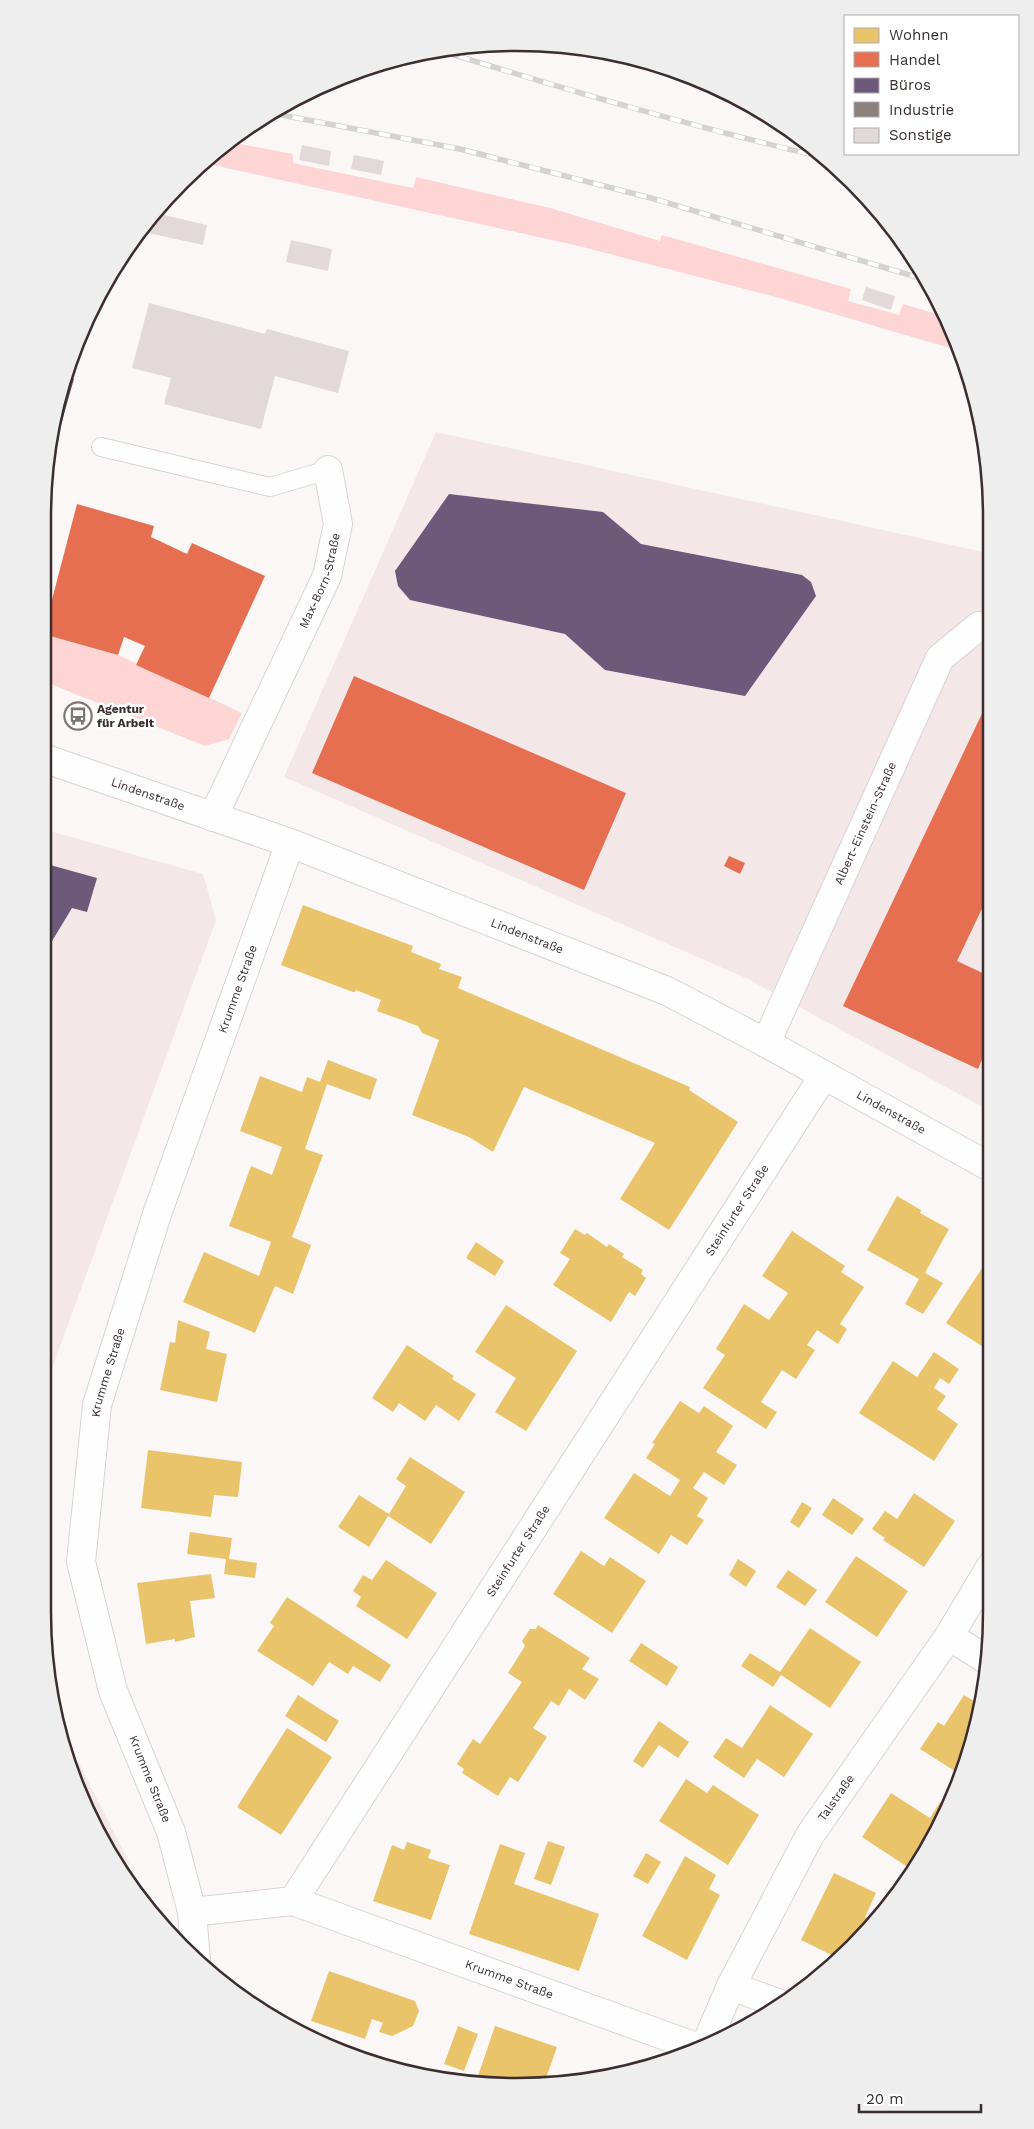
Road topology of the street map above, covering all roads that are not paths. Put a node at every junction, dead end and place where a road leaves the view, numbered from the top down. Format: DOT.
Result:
graph roads {
  1 [pos="101,447"];
  2 [pos="328,470"];
  3 [pos="983,626"];
  4 [pos="51,761"];
  5 [pos="213,817"];
  6 [pos="290,843"];
  7 [pos="766,1042"];
  8 [pos="824,1075"];
  9 [pos="983,1163"];
  10 [pos="983,1579"];
  11 [pos="949,1636"];
  12 [pos="981,1656"];
  13 [pos="293,1901"];
  14 [pos="192,1912"];
  15 [pos="195,1948"];
  16 [pos="731,1986"];
  17 [pos="772,2001"];
  18 [pos="710,2036"];
  19 [pos="689,2044"];
  1 -- 2 [label="lane, Max-Born-Straße"];
  2 -- 5 [label="street, Max-Born-Straße"];
  3 -- 7 [label="street, Albert-Einstein-Straße"];
  4 -- 5 [label="street, Lindenstraße"];
  5 -- 6 [label="street, Lindenstraße"];
  6 -- 7 [label="street, Lindenstraße"];
  6 -- 14 [label="street, Krumme Straße"];
  7 -- 8 [label="street, Lindenstraße"];
  8 -- 9 [label="street, Lindenstraße"];
  8 -- 13 [label="street, Steinfurter Straße"];
  10 -- 11 [label="street, Talstraße"];
  11 -- 12 [label="street"];
  11 -- 16 [label="street, Talstraße"];
  13 -- 14 [label="street"];
  13 -- 19 [label="street, Krumme Straße"];
  14 -- 15 [label="street"];
  16 -- 17 [label="street"];
  16 -- 18 [label="street, Talstraße"];
}
